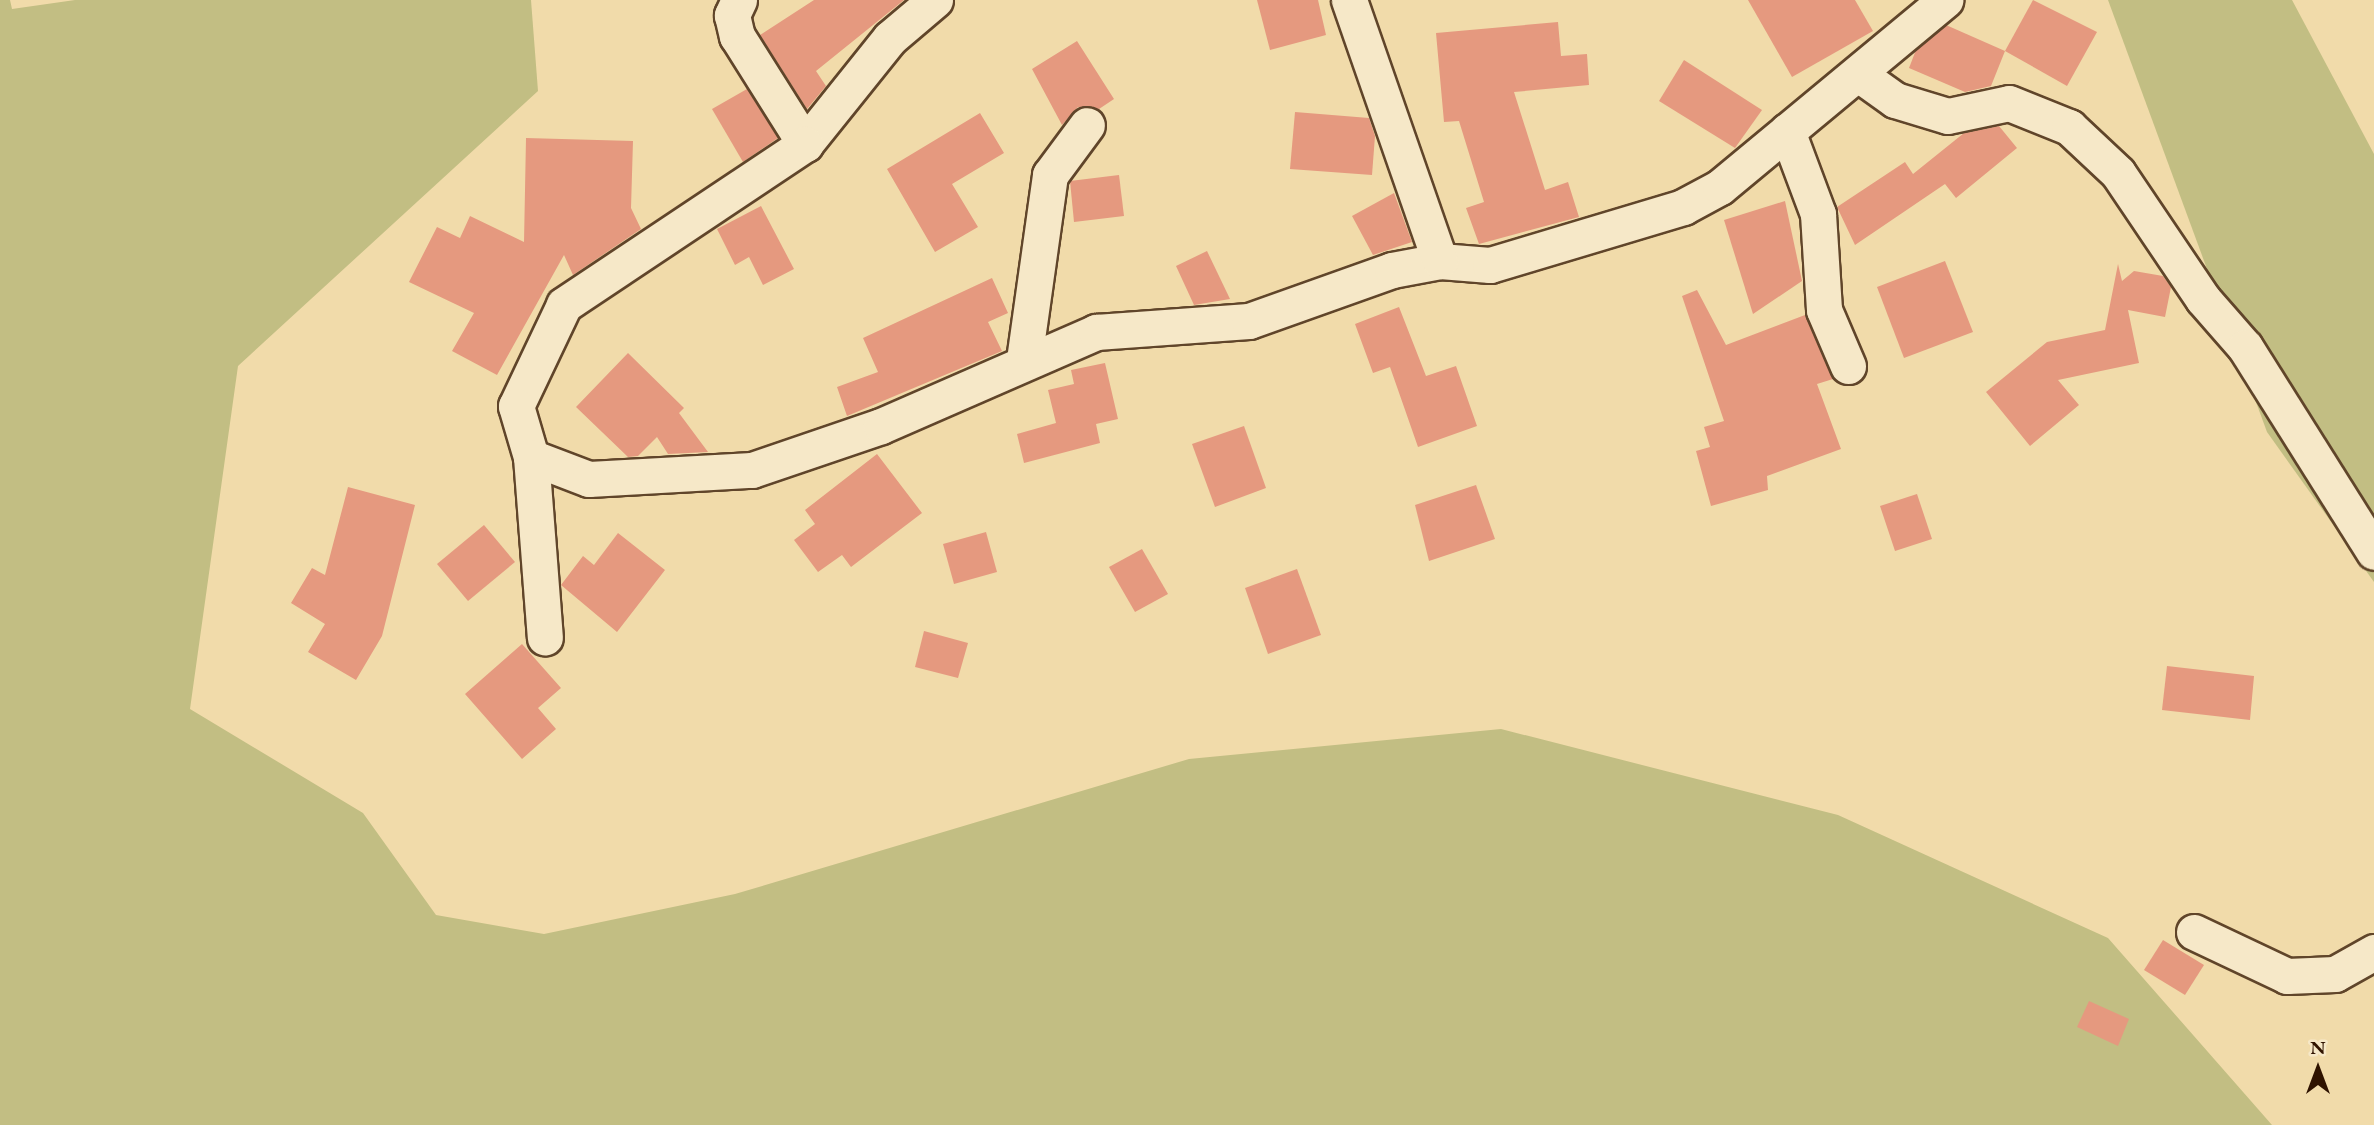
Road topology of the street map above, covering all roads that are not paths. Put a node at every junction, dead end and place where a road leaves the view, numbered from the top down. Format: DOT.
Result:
graph roads {
  1 [pos="739,0"];
  2 [pos="935,0"];
  3 [pos="1349,0"];
  4 [pos="1945,0"];
  5 [pos="1860,75"];
  6 [pos="1087,125"];
  7 [pos="1787,131"];
  8 [pos="806,144"];
  9 [pos="1440,261"];
  10 [pos="1024,360"];
  11 [pos="1848,366"];
  12 [pos="531,457"];
  13 [pos="2374,552"];
  14 [pos="545,637"];
  15 [pos="2194,932"];
  16 [pos="2374,952"];
  1 -- 8 [label="street"];
  2 -- 8 [label="street"];
  3 -- 9 [label="street"];
  4 -- 5 [label="street"];
  5 -- 7 [label="street"];
  5 -- 13 [label="street"];
  6 -- 10 [label="street"];
  7 -- 9 [label="street"];
  7 -- 11 [label="street"];
  8 -- 12 [label="street"];
  9 -- 10 [label="street"];
  10 -- 12 [label="street"];
  12 -- 14 [label="street"];
  15 -- 16 [label="street"];
}
